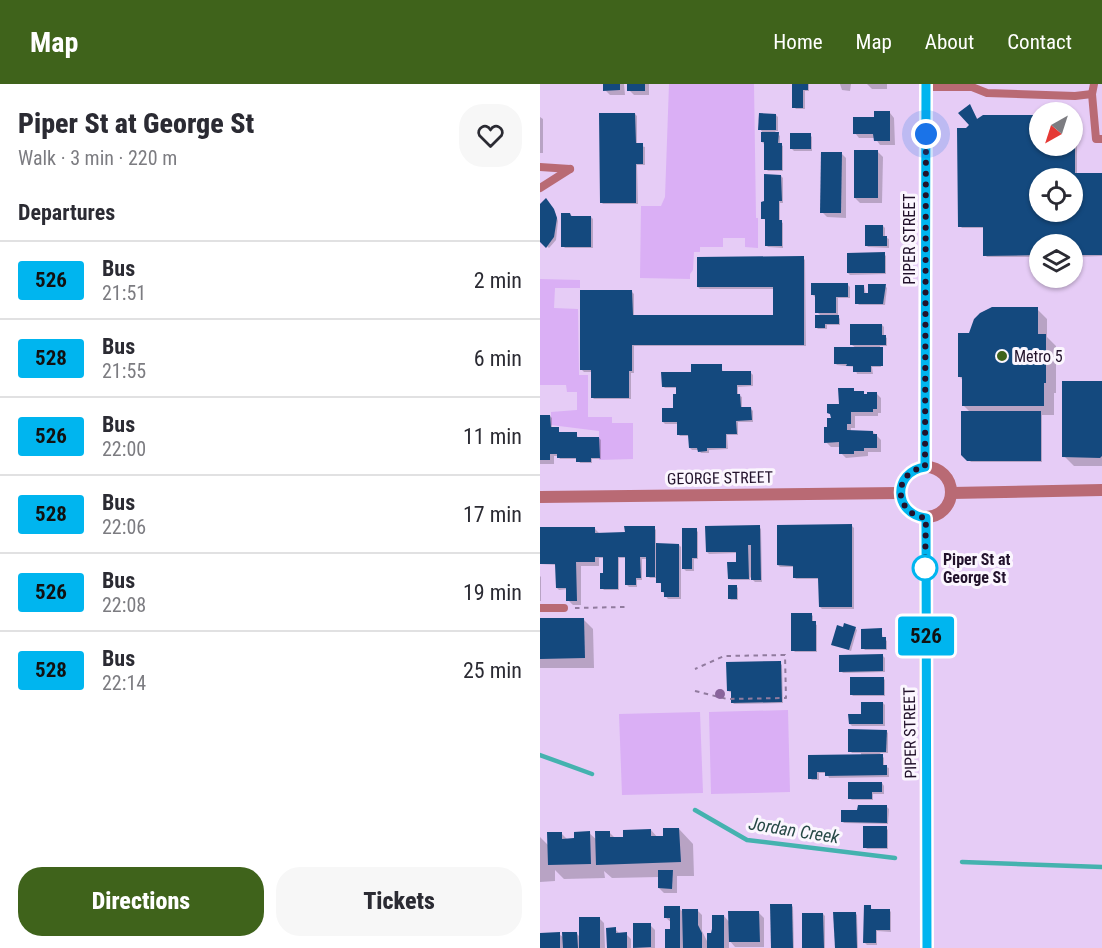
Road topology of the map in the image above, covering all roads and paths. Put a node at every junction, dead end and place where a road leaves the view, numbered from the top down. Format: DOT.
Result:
graph roads {
  1 [pos="1094,84"];
  2 [pos="926,86"];
  3 [pos="972,86"];
  4 [pos="1092,94"];
  5 [pos="1102,140"];
  6 [pos="540,167"];
  7 [pos="540,188"];
  8 [pos="925,467"];
  9 [pos="1102,490"];
  10 [pos="900,493"];
  11 [pos="951,493"];
  12 [pos="540,497"];
  13 [pos="926,518"];
  14 [pos="625,607"];
  15 [pos="540,608"];
  16 [pos="564,608"];
  17 [pos="695,669"];
  18 [pos="695,691"];
  19 [pos="927,948"];
  1 -- 4 [label="lane"];
  2 -- 3 [label="lane"];
  2 -- 8 [label="street, PIPER STREET"];
  3 -- 4 [label="lane"];
  4 -- 5 [label="lane"];
  6 -- 7 [label="lane"];
  8 -- 10 [label="street"];
  8 -- 11 [label="street"];
  9 -- 11 [label="street"];
  10 -- 12 [label="street, GEORGE STREET"];
  10 -- 13 [label="street"];
  11 -- 13 [label="street"];
  13 -- 19 [label="street, PIPER STREET"];
  14 -- 16 [label="path"];
  15 -- 16 [label="lane"];
  17 -- 18 [label="path"];
}
